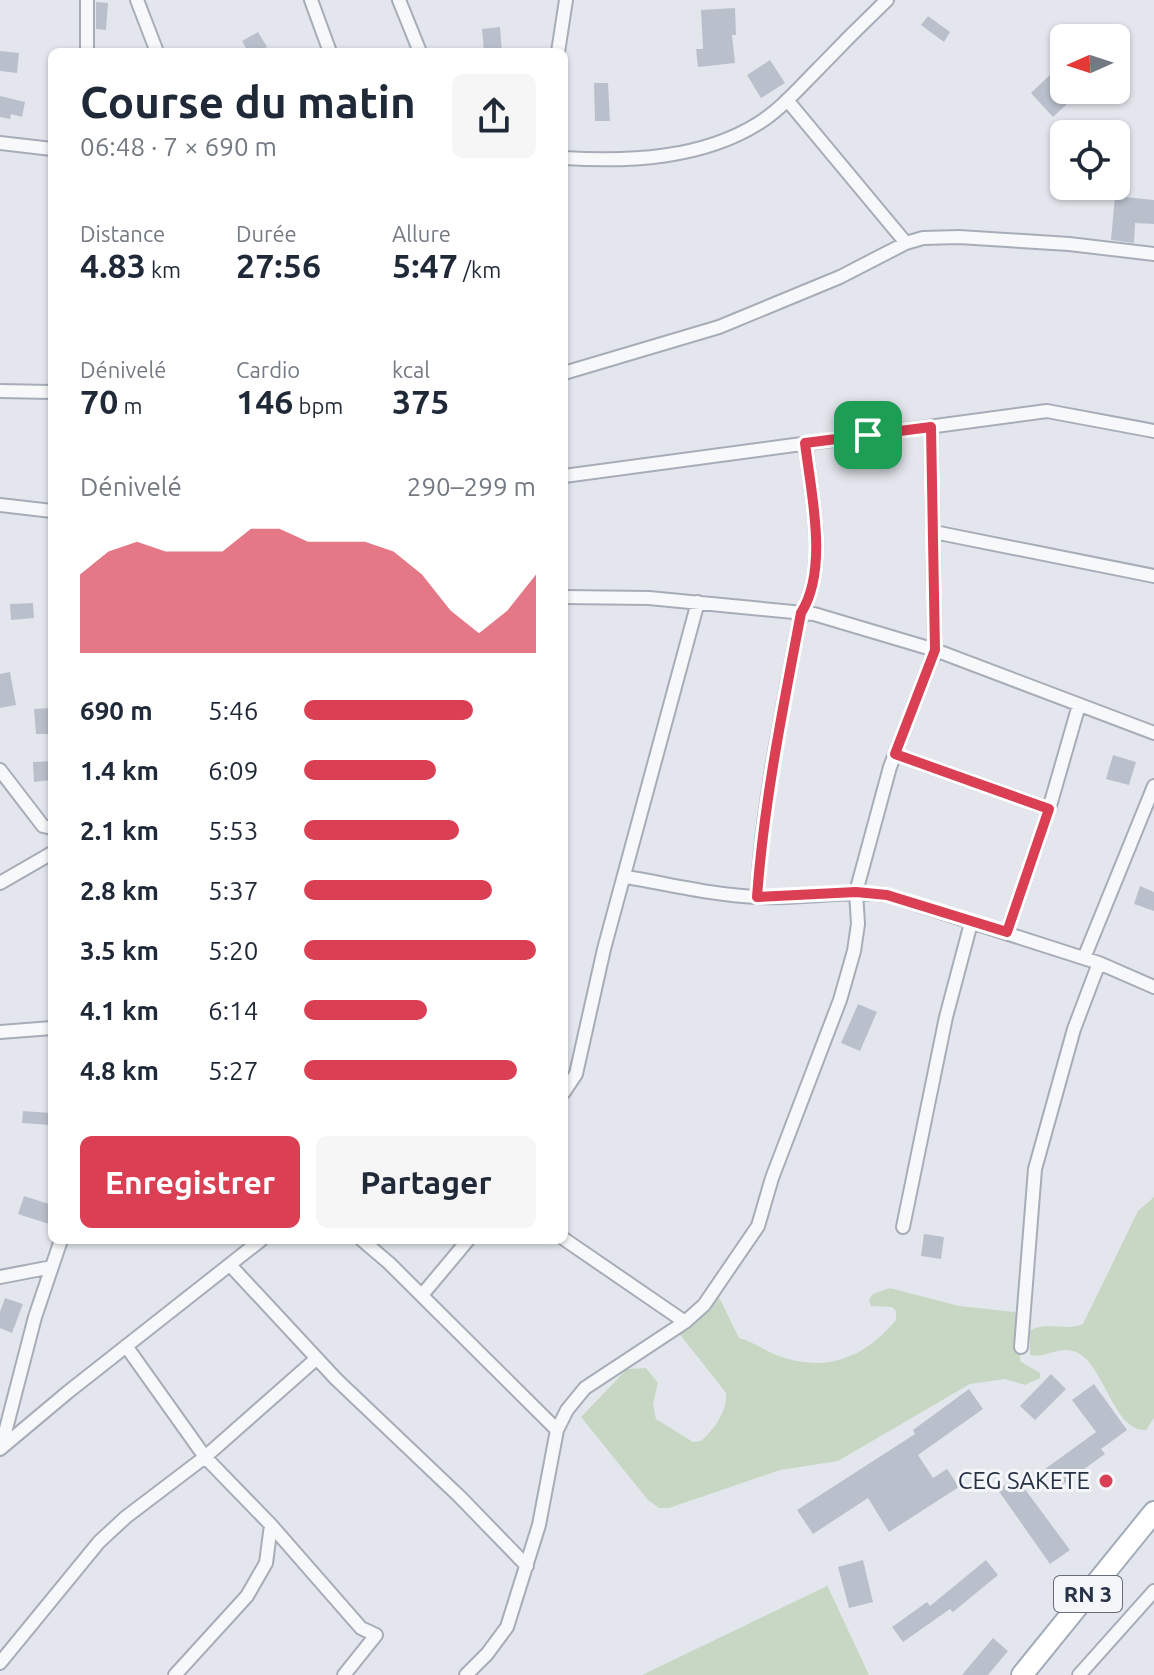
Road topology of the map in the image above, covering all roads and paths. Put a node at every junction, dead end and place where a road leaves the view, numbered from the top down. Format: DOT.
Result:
graph roads {
  1 [pos="87,0"];
  2 [pos="137,0"];
  3 [pos="311,0"];
  4 [pos="399,0"];
  5 [pos="566,0"];
  6 [pos="887,0"];
  7 [pos="87,48"];
  8 [pos="155,48"];
  9 [pos="329,48"];
  10 [pos="418,48"];
  11 [pos="559,48"];
  12 [pos="787,100"];
  13 [pos="0,143"];
  14 [pos="48,149"];
  15 [pos="568,158"];
  16 [pos="906,243"];
  17 [pos="1154,254"];
  18 [pos="568,372"];
  19 [pos="0,391"];
  20 [pos="48,392"];
  21 [pos="931,427"];
  22 [pos="1154,429"];
  23 [pos="805,443"];
  24 [pos="568,475"];
  25 [pos="0,505"];
  26 [pos="48,511"];
  27 [pos="934,532"];
  28 [pos="1154,576"];
  29 [pos="568,597"];
  30 [pos="698,602"];
  31 [pos="801,613"];
  32 [pos="935,650"];
  33 [pos="1079,705"];
  34 [pos="1154,733"];
  35 [pos="895,754"];
  36 [pos="0,770"];
  37 [pos="1154,786"];
  38 [pos="1049,809"];
  39 [pos="48,827"];
  40 [pos="48,855"];
  41 [pos="626,877"];
  42 [pos="0,883"];
  43 [pos="856,892"];
  44 [pos="757,897"];
  45 [pos="971,923"];
  46 [pos="1007,932"];
  47 [pos="1084,958"];
  48 [pos="1099,963"];
  49 [pos="1154,987"];
  50 [pos="48,1028"];
  51 [pos="0,1032"];
  52 [pos="568,1086"];
  53 [pos="903,1227"];
  54 [pos="568,1242"];
  55 [pos="60,1244"];
  56 [pos="256,1244"];
  57 [pos="366,1244"];
  58 [pos="465,1244"];
  59 [pos="230,1265"];
  60 [pos="52,1267"];
  61 [pos="0,1277"];
  62 [pos="422,1295"];
  63 [pos="685,1322"];
  64 [pos="126,1346"];
  65 [pos="1021,1347"];
  66 [pos="316,1359"];
  67 [pos="557,1430"];
  68 [pos="1,1449"];
  69 [pos="205,1457"];
  70 [pos="1154,1512"];
  71 [pos="271,1525"];
  72 [pos="527,1566"];
  73 [pos="1154,1591"];
  74 [pos="0,1663"];
  75 [pos="175,1675"];
  76 [pos="344,1675"];
  77 [pos="466,1675"];
  78 [pos="1022,1675"];
  79 [pos="1079,1675"];
  1 -- 7 [label="street"];
  2 -- 8 [label="street"];
  3 -- 9 [label="street"];
  4 -- 10 [label="street"];
  5 -- 11 [label="street"];
  6 -- 12 [label="street"];
  12 -- 15 [label="street"];
  12 -- 16 [label="street"];
  13 -- 14 [label="street"];
  16 -- 17 [label="street"];
  16 -- 18 [label="street"];
  19 -- 20 [label="street"];
  21 -- 22 [label="street"];
  21 -- 23 [label="street"];
  21 -- 27 [label="street"];
  23 -- 24 [label="street"];
  23 -- 31 [label="street"];
  25 -- 26 [label="street"];
  27 -- 28 [label="street"];
  27 -- 32 [label="street"];
  29 -- 30 [label="street"];
  30 -- 31 [label="street"];
  30 -- 41 [label="street"];
  31 -- 32 [label="street"];
  31 -- 44 [label="street"];
  32 -- 33 [label="street"];
  32 -- 35 [label="street"];
  33 -- 34 [label="street"];
  33 -- 38 [label="street"];
  35 -- 38 [label="street"];
  35 -- 43 [label="street"];
  36 -- 39 [label="street"];
  37 -- 47 [label="street"];
  38 -- 46 [label="street"];
  40 -- 42 [label="street"];
  41 -- 44 [label="street"];
  41 -- 52 [label="street"];
  43 -- 44 [label="street"];
  43 -- 45 [label="street"];
  43 -- 63 [label="street"];
  45 -- 46 [label="street"];
  45 -- 53 [label="street"];
  46 -- 47 [label="street"];
  47 -- 48 [label="street"];
  48 -- 49 [label="street"];
  48 -- 65 [label="street"];
  50 -- 51 [label="street"];
  54 -- 63 [label="street"];
  55 -- 60 [label="street"];
  56 -- 59 [label="street"];
  57 -- 62 [label="street"];
  58 -- 62 [label="street"];
  59 -- 64 [label="street"];
  59 -- 66 [label="street"];
  60 -- 61 [label="street"];
  60 -- 68 [label="street"];
  62 -- 67 [label="street"];
  63 -- 67 [label="street"];
  64 -- 68 [label="street"];
  64 -- 69 [label="street"];
  66 -- 69 [label="street"];
  66 -- 72 [label="street"];
  67 -- 72 [label="street"];
  69 -- 71 [label="street"];
  69 -- 74 [label="street"];
  70 -- 78 [label="main road, RN 3"];
  71 -- 75 [label="street"];
  71 -- 76 [label="street"];
  72 -- 77 [label="street"];
  73 -- 79 [label="street"];
}
